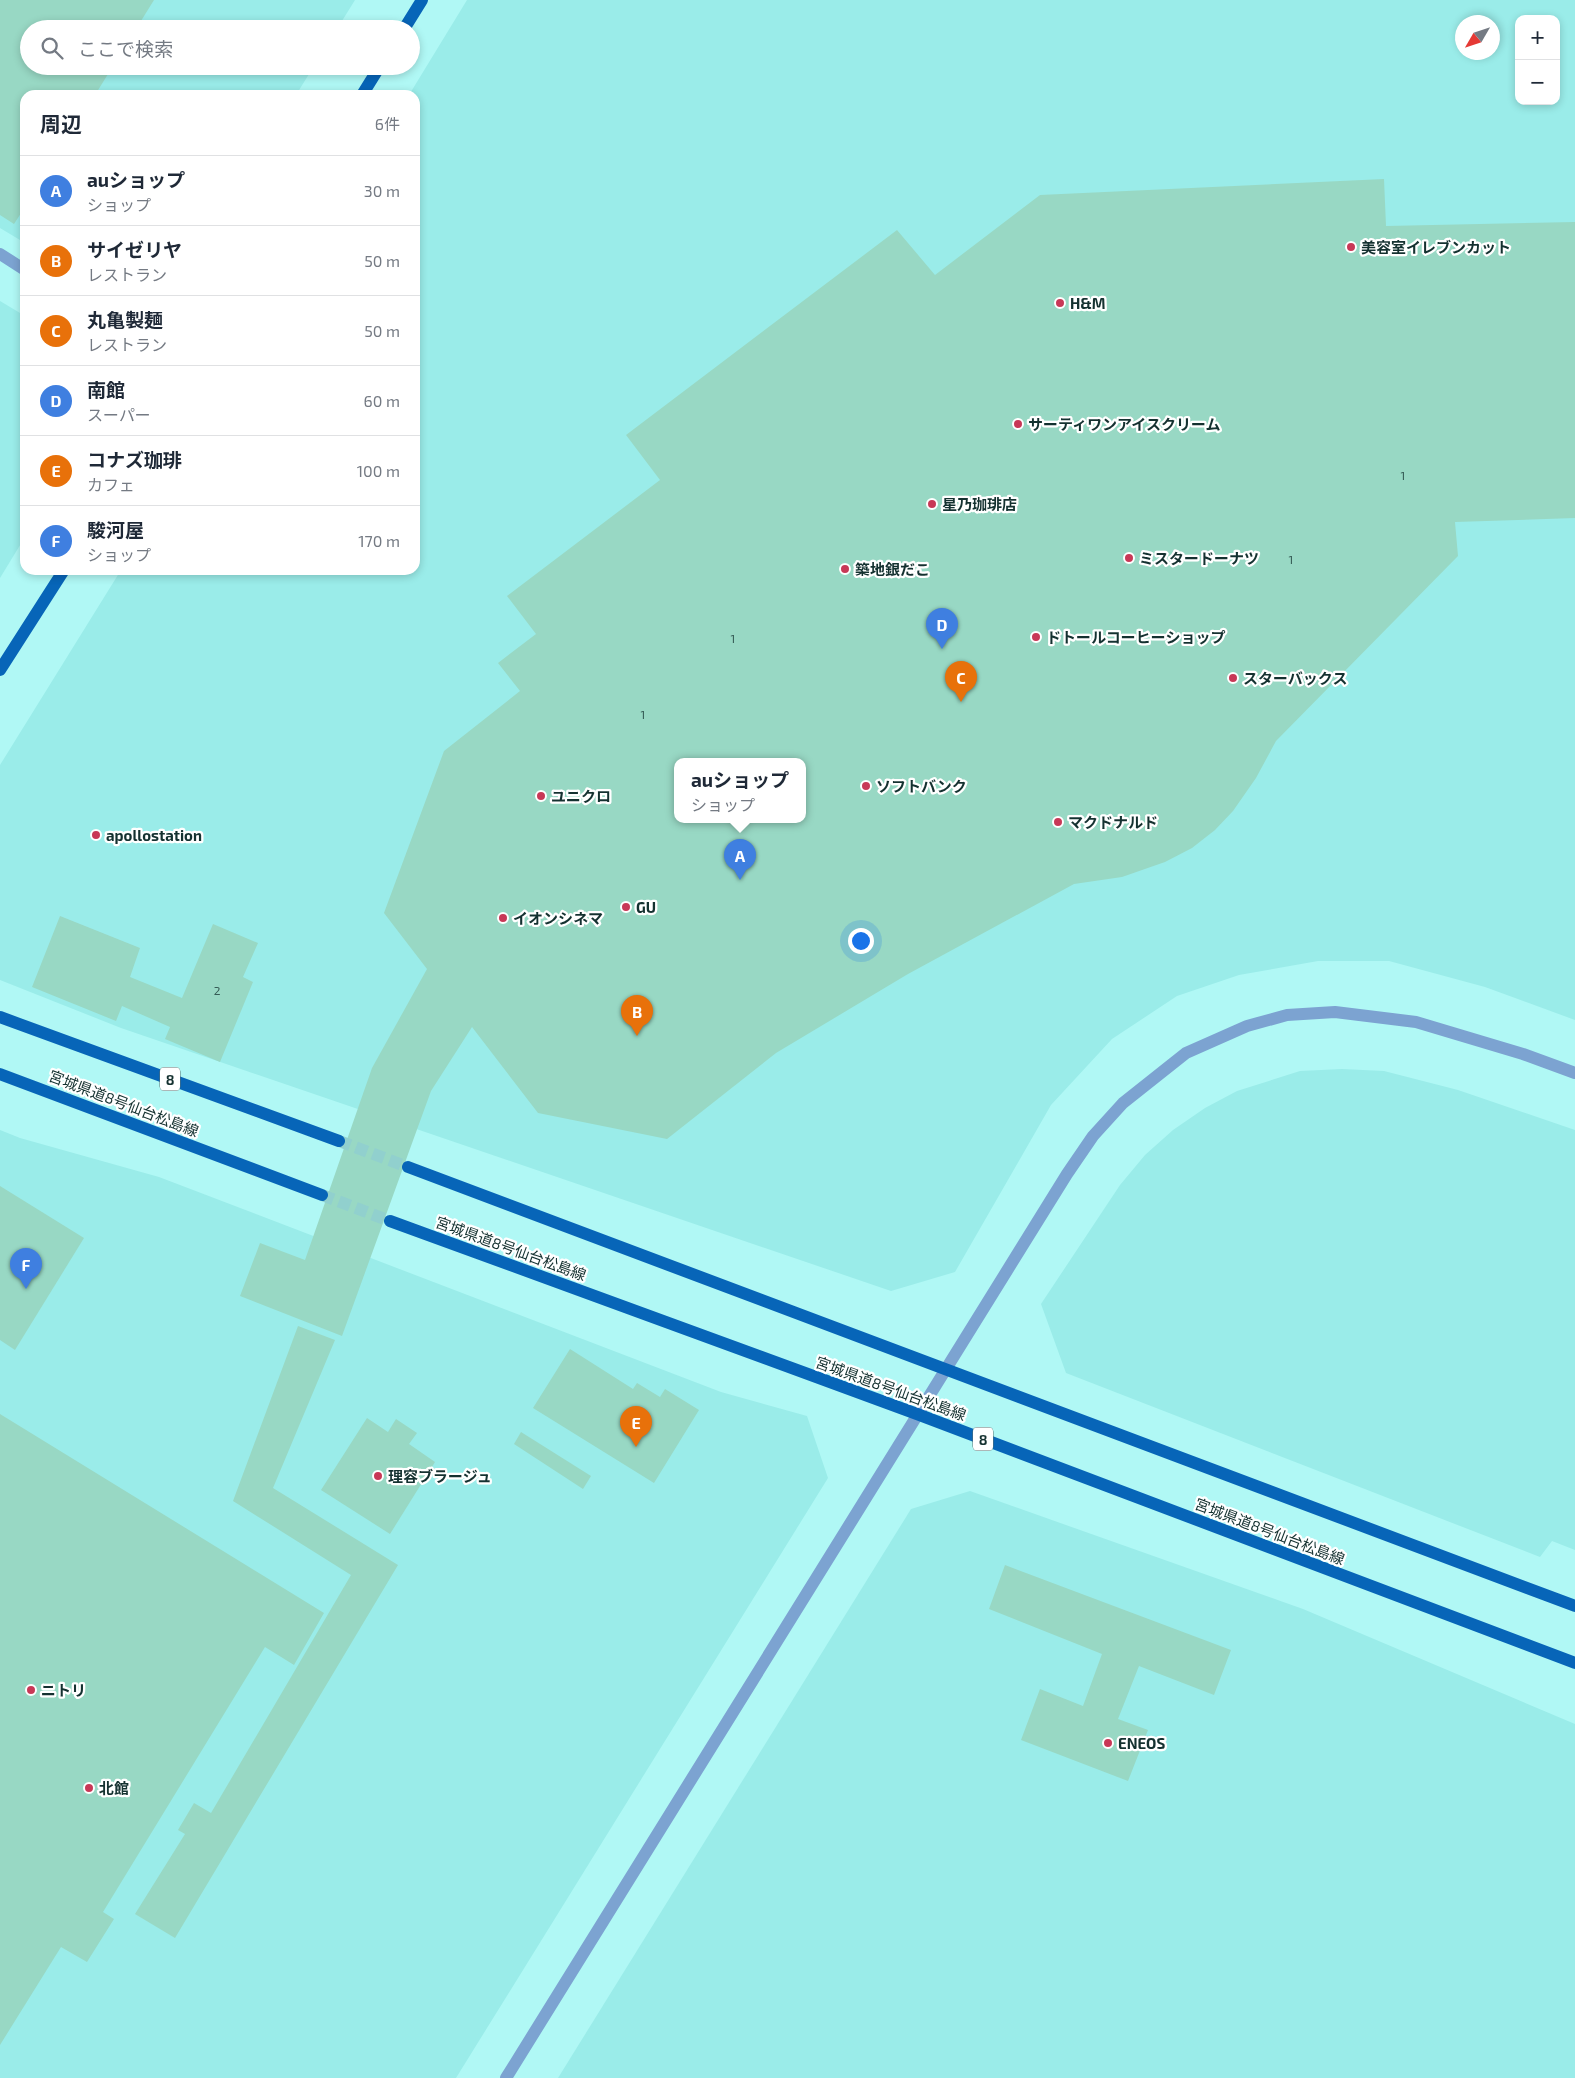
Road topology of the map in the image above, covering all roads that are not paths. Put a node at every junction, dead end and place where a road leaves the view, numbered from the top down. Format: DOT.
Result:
graph roads {
  1 [pos="422,0"];
  2 [pos="410,20"];
  3 [pos="374,75"];
  4 [pos="365,90"];
  5 [pos="0,254"];
  6 [pos="20,267"];
  7 [pos="61,575"];
  8 [pos="0,670"];
  9 [pos="0,1017"];
  10 [pos="1575,1073"];
  11 [pos="0,1074"];
  12 [pos="339,1141"];
  13 [pos="408,1167"];
  14 [pos="322,1194"];
  15 [pos="390,1221"];
  16 [pos="946,1368"];
  17 [pos="917,1414"];
  18 [pos="1575,1606"];
  19 [pos="1575,1664"];
  20 [pos="506,2078"];
  1 -- 2 [label="main road"];
  3 -- 4 [label="main road"];
  5 -- 6 [label="street"];
  7 -- 8 [label="main road"];
  9 -- 12 [label="main road, 8"];
  10 -- 16 [label="street"];
  11 -- 14 [label="main road, 宮城県道8号仙台松島線"];
  13 -- 16 [label="main road"];
  15 -- 17 [label="main road, 宮城県道8号仙台松島線 / 8"];
  16 -- 17 [label="street"];
  16 -- 18 [label="main road"];
  17 -- 19 [label="main road, 宮城県道8号仙台松島線 / 8"];
  17 -- 20 [label="street"];
}
